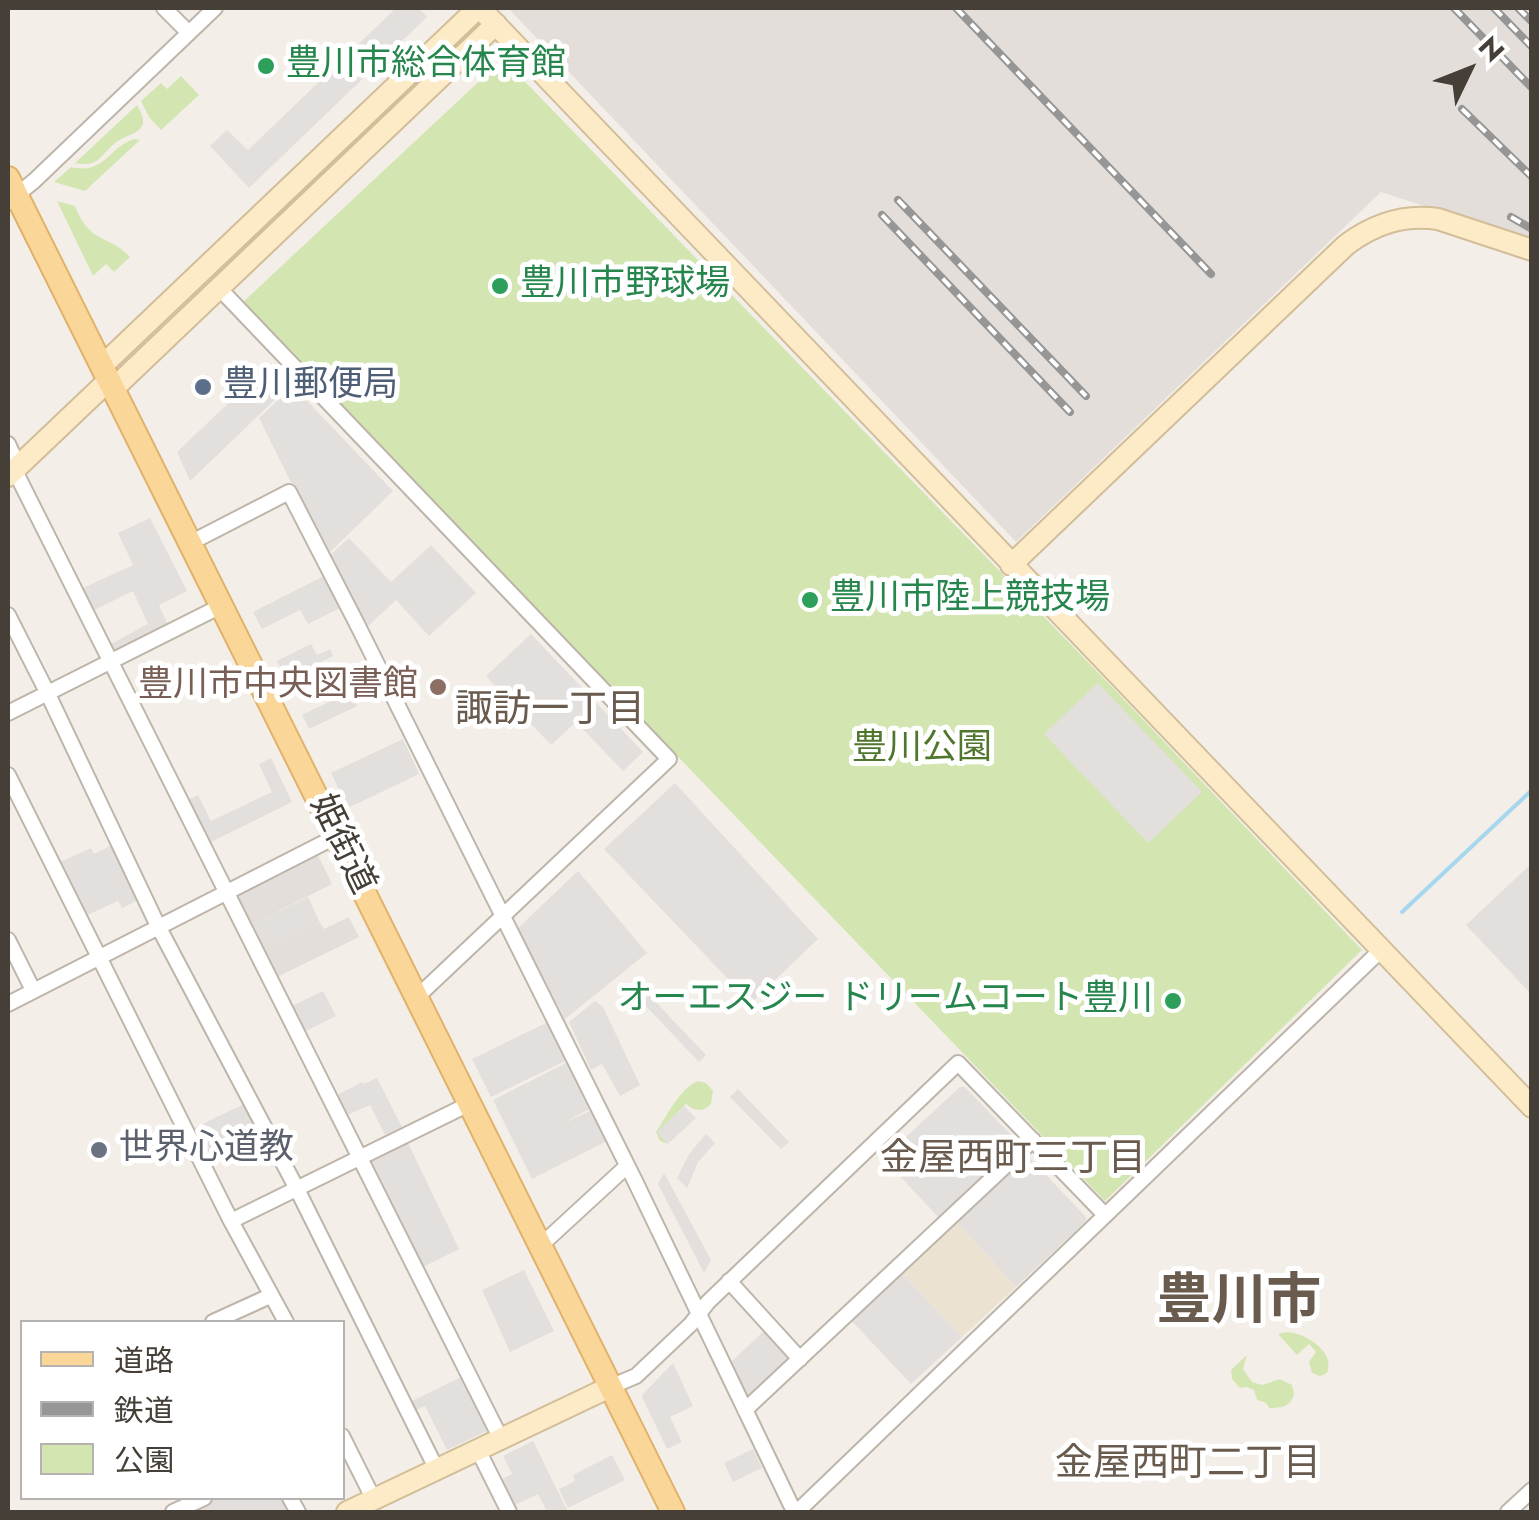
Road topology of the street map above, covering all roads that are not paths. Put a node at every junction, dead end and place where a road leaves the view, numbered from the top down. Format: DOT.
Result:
graph roads {
  1 [pos="164,8"];
  2 [pos="215,8"];
  3 [pos="479,8"];
  4 [pos="496,24"];
  5 [pos="188,33"];
  6 [pos="10,192"];
  7 [pos="1532,250"];
  8 [pos="220,288"];
  9 [pos="108,379"];
  10 [pos="8,444"];
  11 [pos="14,470"];
  12 [pos="190,543"];
  13 [pos="1011,565"];
  14 [pos="222,606"];
  15 [pos="8,615"];
  16 [pos="110,661"];
  17 [pos="47,692"];
  18 [pos="8,713"];
  19 [pos="8,775"];
  20 [pos="337,836"];
  21 [pos="226,892"];
  22 [pos="502,918"];
  23 [pos="158,926"];
  24 [pos="8,940"];
  25 [pos="1380,950"];
  26 [pos="100,957"];
  27 [pos="33,990"];
  28 [pos="418,998"];
  29 [pos="8,1004"];
  30 [pos="470,1104"];
  31 [pos="1532,1107"];
  32 [pos="1033,1140"];
  33 [pos="360,1156"];
  34 [pos="627,1166"];
  35 [pos="298,1189"];
  36 [pos="1105,1216"];
  37 [pos="231,1222"];
  38 [pos="539,1247"];
  39 [pos="729,1282"];
  40 [pos="270,1296"];
  41 [pos="698,1315"];
  42 [pos="217,1320"];
  43 [pos="285,1320"];
  44 [pos="800,1359"];
  45 [pos="610,1387"];
  46 [pos="745,1410"];
  47 [pos="501,1439"];
  48 [pos="345,1442"];
  49 [pos="478,1450"];
  50 [pos="438,1470"];
  51 [pos="1532,1490"];
  52 [pos="200,1500"];
  53 [pos="374,1500"];
  54 [pos="173,1512"];
  55 [pos="347,1512"];
  56 [pos="509,1512"];
  57 [pos="673,1512"];
  58 [pos="798,1512"];
  59 [pos="1508,1512"];
  1 -- 5 [label="street"];
  2 -- 5 [label="street"];
  3 -- 4 [label="street"];
  3 -- 9 [label="street"];
  4 -- 8 [label="street"];
  4 -- 13 [label="street"];
  5 -- 6 [label="street"];
  6 -- 9 [label="main road, 姫街道"];
  7 -- 13 [label="street"];
  8 -- 9 [label="street"];
  8 -- 22 [label="street"];
  9 -- 11 [label="street"];
  9 -- 12 [label="main road, 姫街道"];
  10 -- 11 [label="street"];
  11 -- 16 [label="street"];
  12 -- 14 [label="main road, 姫街道"];
  12 -- 22 [label="street"];
  13 -- 25 [label="street"];
  14 -- 16 [label="street"];
  14 -- 20 [label="main road, 姫街道"];
  15 -- 17 [label="street"];
  16 -- 17 [label="street"];
  16 -- 21 [label="street"];
  17 -- 18 [label="street"];
  17 -- 23 [label="street"];
  19 -- 26 [label="street"];
  20 -- 21 [label="street"];
  20 -- 28 [label="main road, 姫街道"];
  21 -- 23 [label="street"];
  21 -- 33 [label="street"];
  22 -- 28 [label="street"];
  22 -- 34 [label="street"];
  23 -- 26 [label="street"];
  23 -- 35 [label="street"];
  24 -- 27 [label="street"];
  25 -- 31 [label="street"];
  25 -- 36 [label="street"];
  26 -- 27 [label="street"];
  26 -- 37 [label="street"];
  27 -- 29 [label="street"];
  28 -- 30 [label="main road, 姫街道"];
  30 -- 33 [label="street"];
  30 -- 38 [label="main road, 姫街道"];
  32 -- 36 [label="street"];
  32 -- 39 [label="street"];
  32 -- 44 [label="street"];
  33 -- 35 [label="street"];
  33 -- 47 [label="street"];
  34 -- 38 [label="street"];
  34 -- 41 [label="street"];
  35 -- 37 [label="street"];
  35 -- 50 [label="street"];
  36 -- 58 [label="street"];
  37 -- 40 [label="street"];
  38 -- 45 [label="main road, 姫街道"];
  39 -- 41 [label="street"];
  39 -- 44 [label="street"];
  40 -- 42 [label="street"];
  40 -- 43 [label="street"];
  41 -- 45 [label="street"];
  41 -- 46 [label="street"];
  44 -- 46 [label="street"];
  45 -- 47 [label="street"];
  45 -- 57 [label="main road, 姫街道"];
  46 -- 58 [label="street"];
  47 -- 49 [label="street"];
  48 -- 53 [label="street"];
  49 -- 50 [label="street"];
  49 -- 56 [label="street"];
  50 -- 53 [label="street"];
  51 -- 59 [label="street"];
  52 -- 54 [label="street"];
  53 -- 55 [label="street"];
}
